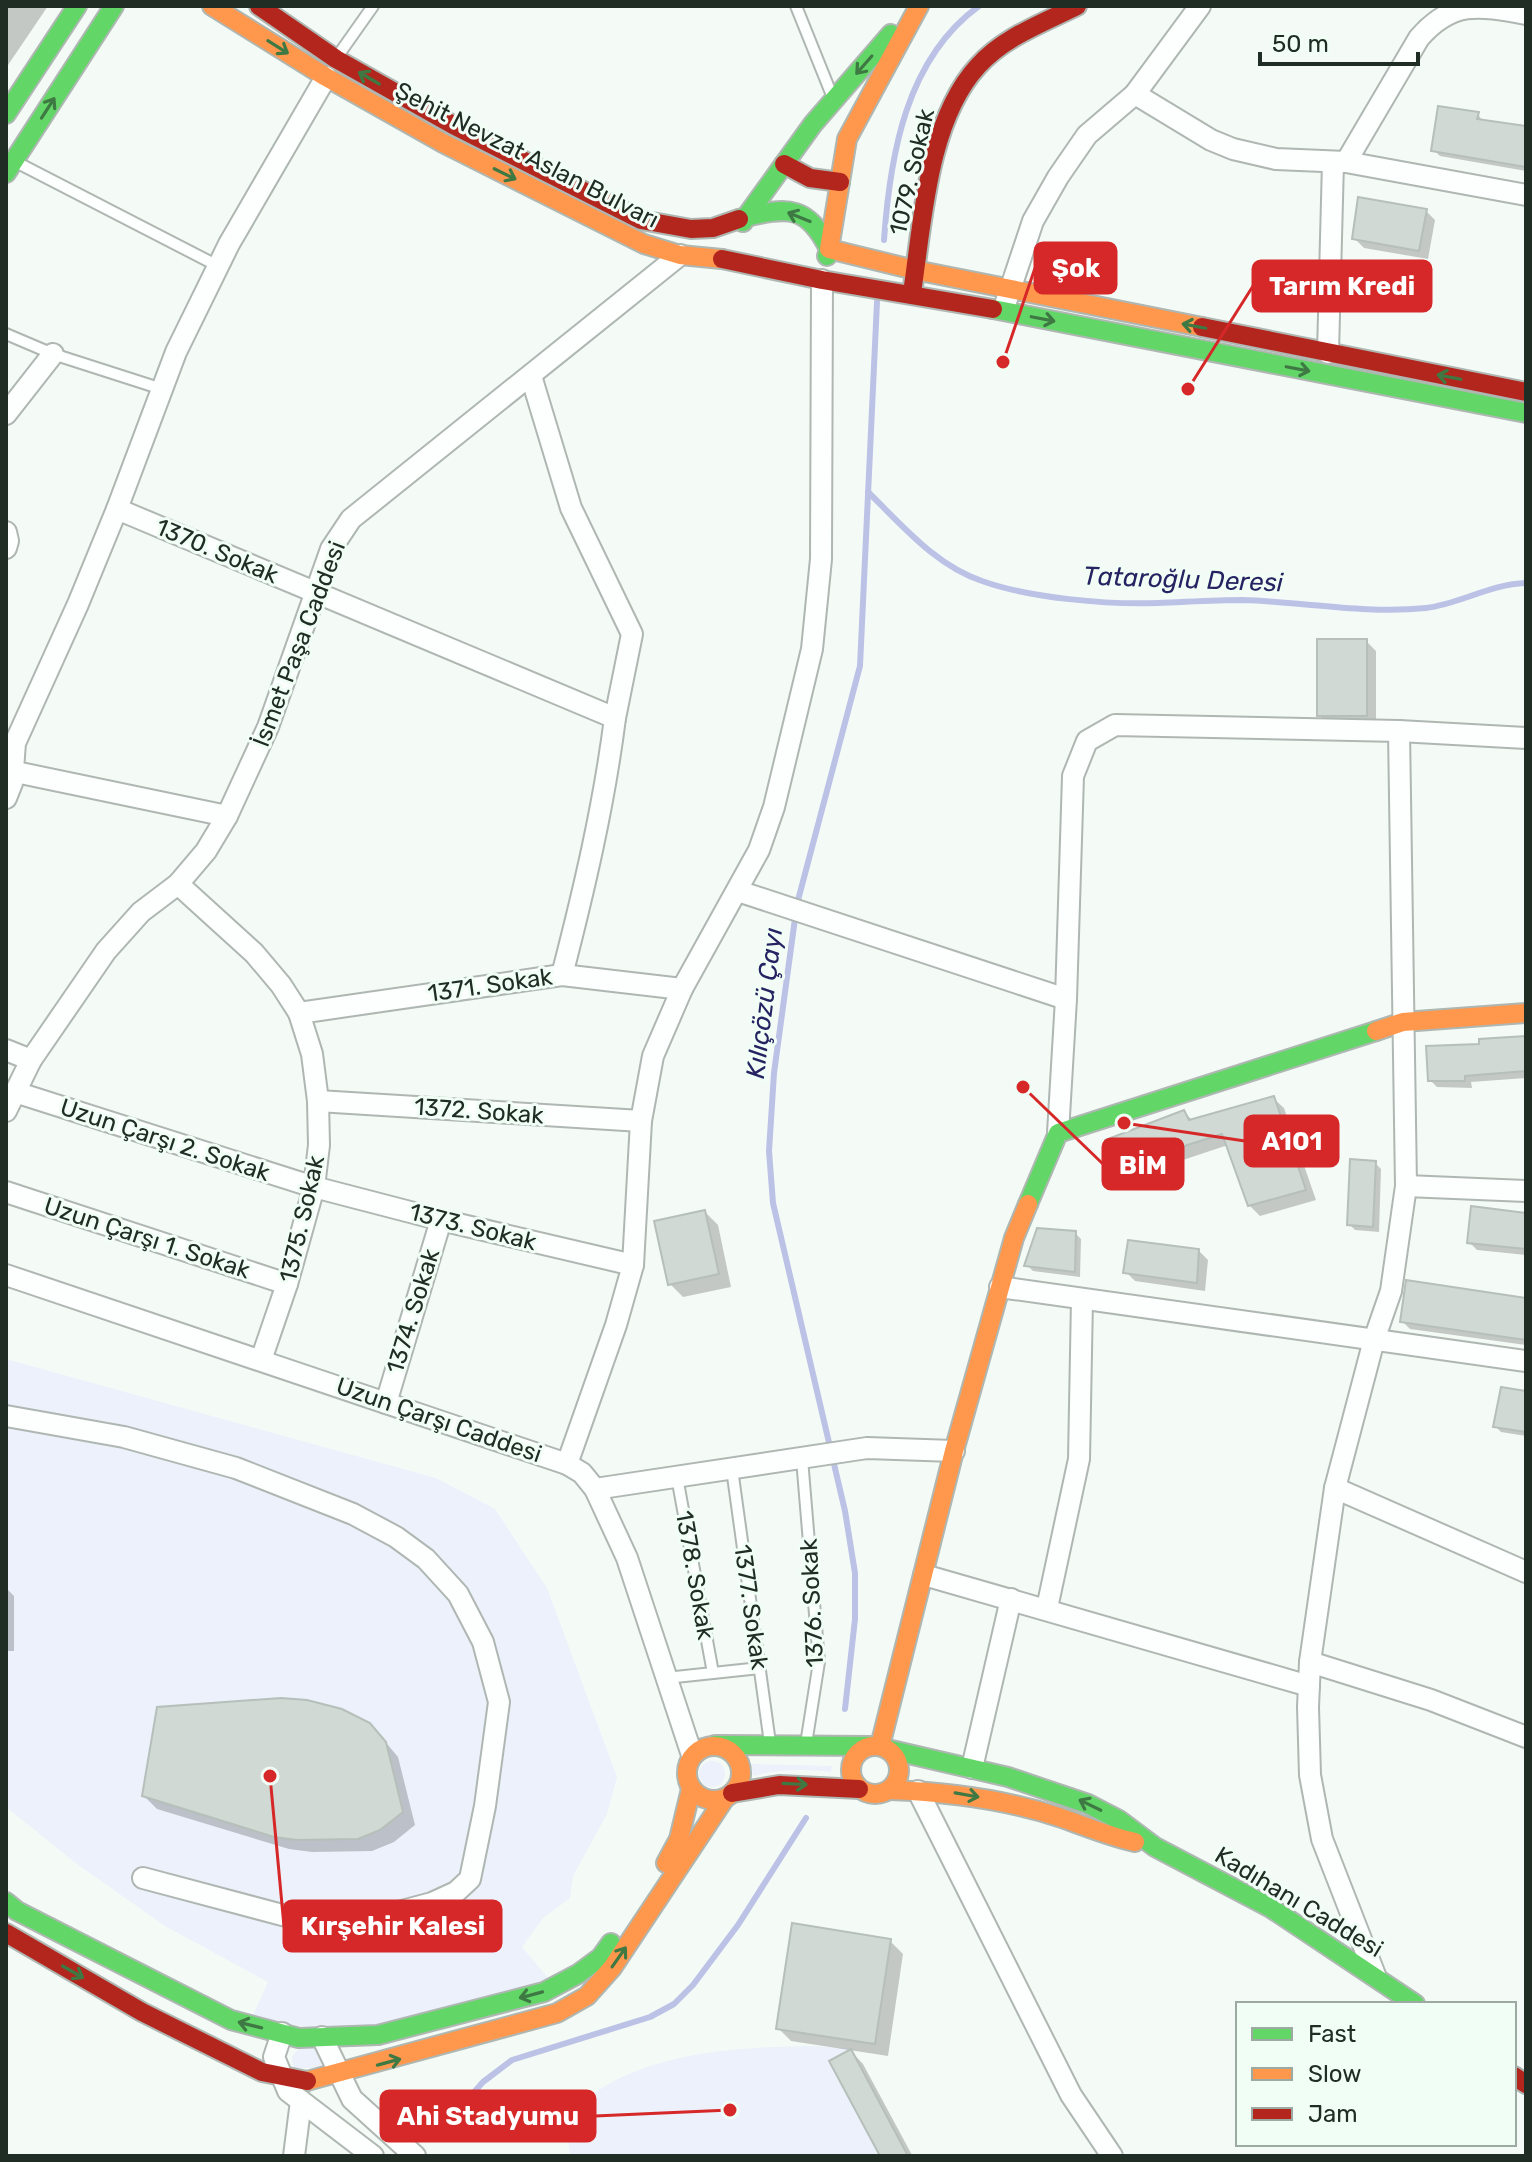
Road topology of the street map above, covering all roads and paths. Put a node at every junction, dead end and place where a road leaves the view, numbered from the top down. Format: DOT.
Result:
graph roads {
  1 [pos="77,6"];
  2 [pos="114,6"];
  3 [pos="212,6"];
  4 [pos="259,6"];
  5 [pos="373,6"];
  6 [pos="796,6"];
  7 [pos="917,6"];
  8 [pos="1077,6"];
  9 [pos="1200,6"];
  10 [pos="1526,14"];
  11 [pos="331,68"];
  12 [pos="1135,94"];
  13 [pos="834,100"];
  14 [pos="7,111"];
  15 [pos="813,124"];
  16 [pos="847,139"];
  17 [pos="1339,162"];
  18 [pos="784,164"];
  19 [pos="10,167"];
  20 [pos="840,182"];
  21 [pos="1526,195"];
  22 [pos="746,217"];
  23 [pos="829,249"];
  24 [pos="680,255"];
  25 [pos="726,259"];
  26 [pos="218,266"];
  27 [pos="915,270"];
  28 [pos="822,280"];
  29 [pos="1010,289"];
  30 [pos="911,294"];
  31 [pos="1004,311"];
  32 [pos="6,334"];
  33 [pos="1328,353"];
  34 [pos="53,354"];
  35 [pos="531,376"];
  36 [pos="162,389"];
  37 [pos="1526,392"];
  38 [pos="1526,413"];
  39 [pos="6,414"];
  40 [pos="117,509"];
  41 [pos="6,532"];
  42 [pos="6,548"];
  43 [pos="317,593"];
  44 [pos="615,718"];
  45 [pos="1399,731"];
  46 [pos="1526,738"];
  47 [pos="10,770"];
  48 [pos="6,798"];
  49 [pos="227,816"];
  50 [pos="178,884"];
  51 [pos="738,891"];
  52 [pos="562,975"];
  53 [pos="682,989"];
  54 [pos="1066,999"];
  55 [pos="299,1013"];
  56 [pos="1526,1013"];
  57 [pos="1403,1022"];
  58 [pos="6,1050"];
  59 [pos="31,1060"];
  60 [pos="318,1101"];
  61 [pos="10,1102"];
  62 [pos="641,1121"];
  63 [pos="1058,1133"];
  64 [pos="1406,1186"];
  65 [pos="314,1187"];
  66 [pos="1526,1191"];
  67 [pos="6,1192"];
  68 [pos="441,1220"];
  69 [pos="633,1265"];
  70 [pos="6,1275"];
  71 [pos="287,1284"];
  72 [pos="1000,1287"];
  73 [pos="1082,1299"];
  74 [pos="1374,1340"];
  75 [pos="261,1360"];
  76 [pos="1526,1361"];
  77 [pos="386,1403"];
  78 [pos="6,1416"];
  79 [pos="954,1451"];
  80 [pos="802,1459"];
  81 [pos="567,1464"];
  82 [pos="732,1469"];
  83 [pos="677,1477"];
  84 [pos="1335,1488"];
  85 [pos="595,1489"];
  86 [pos="1526,1572"];
  87 [pos="924,1575"];
  88 [pos="1011,1599"];
  89 [pos="1047,1608"];
  90 [pos="1310,1662"];
  91 [pos="760,1668"];
  92 [pos="713,1673"];
  93 [pos="665,1679"];
  94 [pos="1309,1686"];
  95 [pos="1526,1737"];
  96 [pos="714,1745"];
  97 [pos="771,1745"];
  98 [pos="805,1746"];
  99 [pos="879,1747"];
  100 [pos="692,1755"];
  101 [pos="972,1768"];
  102 [pos="691,1789"];
  103 [pos="859,1789"];
  104 [pos="890,1790"];
  105 [pos="918,1791"];
  106 [pos="729,1796"];
  107 [pos="1155,1847"];
  108 [pos="143,1878"];
  109 [pos="6,1902"];
  110 [pos="6,1933"];
  111 [pos="1375,1975"];
  112 [pos="1412,2002"];
  113 [pos="282,2033"];
  114 [pos="322,2037"];
  115 [pos="341,2074"];
  116 [pos="282,2076"];
  117 [pos="301,2101"];
  118 [pos="294,2156"];
  119 [pos="373,2156"];
  120 [pos="415,2156"];
  121 [pos="1112,2156"];
  1 -- 14 [label="main road"];
  19 -- 2 [label="main road, one-way"];
  3 -- 11 [label="main road, Şehit Nevzat Aslan Bulvarı, one-way"];
  4 -- 11 [label="main road, Şehit Nevzat Aslan Bulvarı"];
  5 -- 11 [label="lane"];
  6 -- 13 [label="lane"];
  7 -- 13 [label="main road, one-way"];
  7 -- 16 [label="main road"];
  8 -- 27 [label="main road, 1079. Sokak"];
  9 -- 12 [label="street"];
  10 -- 17 [label="street"];
  22 -- 11 [label="main road, Şehit Nevzat Aslan Bulvarı, one-way"];
  11 -- 24 [label="main road, Şehit Nevzat Aslan Bulvarı, one-way"];
  11 -- 26 [label="street"];
  12 -- 17 [label="street"];
  12 -- 29 [label="street"];
  13 -- 15 [label="main road"];
  15 -- 16 [label="main road"];
  15 -- 18 [label="main road"];
  16 -- 20 [label="main road"];
  17 -- 21 [label="street"];
  17 -- 33 [label="street"];
  18 -- 20 [label="main road"];
  18 -- 22 [label="main road"];
  19 -- 26 [label="lane"];
  20 -- 23 [label="main road"];
  23 -- 22 [label="main road, Şehit Nevzat Aslan Bulvarı, one-way"];
  22 -- 25 [label="main road"];
  23 -- 27 [label="main road"];
  23 -- 28 [label="main road"];
  24 -- 25 [label="main road, Şehit Nevzat Aslan Bulvarı"];
  24 -- 35 [label="street, İsmet Paşa Caddesi"];
  25 -- 28 [label="main road, Şehit Nevzat Aslan Bulvarı"];
  26 -- 36 [label="street"];
  27 -- 29 [label="main road"];
  27 -- 30 [label="main road, 1079. Sokak"];
  28 -- 30 [label="main road, Şehit Nevzat Aslan Bulvarı"];
  28 -- 51 [label="street"];
  29 -- 31 [label="street"];
  33 -- 29 [label="main road, one-way"];
  30 -- 31 [label="main road"];
  31 -- 38 [label="main road, one-way"];
  32 -- 34 [label="lane"];
  37 -- 33 [label="main road, one-way"];
  34 -- 36 [label="lane"];
  34 -- 39 [label="street"];
  35 -- 43 [label="street, İsmet Paşa Caddesi"];
  35 -- 44 [label="street"];
  36 -- 40 [label="street"];
  40 -- 43 [label="street, 1370. Sokak"];
  40 -- 47 [label="street"];
  41 -- 42 [label="street"];
  43 -- 44 [label="street, 1370. Sokak"];
  43 -- 49 [label="street, İsmet Paşa Caddesi"];
  44 -- 52 [label="street"];
  45 -- 46 [label="street"];
  45 -- 54 [label="street"];
  45 -- 57 [label="street"];
  47 -- 48 [label="street"];
  47 -- 49 [label="street"];
  49 -- 50 [label="street, İsmet Paşa Caddesi"];
  50 -- 55 [label="street, 1375. Sokak"];
  50 -- 59 [label="street, İsmet Paşa Caddesi"];
  51 -- 53 [label="street"];
  51 -- 54 [label="street"];
  52 -- 53 [label="street, 1371. Sokak"];
  52 -- 55 [label="street, 1371. Sokak"];
  53 -- 62 [label="street"];
  54 -- 63 [label="street"];
  55 -- 60 [label="street, 1375. Sokak"];
  56 -- 57 [label="main road"];
  57 -- 63 [label="main road"];
  57 -- 64 [label="street"];
  58 -- 59 [label="street"];
  59 -- 61 [label="street, İsmet Paşa Caddesi"];
  60 -- 62 [label="street, 1372. Sokak"];
  60 -- 65 [label="street, 1375. Sokak"];
  61 -- 65 [label="street, Uzun Çarşı 2. Sokak"];
  62 -- 69 [label="street"];
  63 -- 72 [label="main road"];
  64 -- 66 [label="street"];
  64 -- 74 [label="street"];
  65 -- 68 [label="street, 1373. Sokak"];
  65 -- 71 [label="street, 1375. Sokak"];
  67 -- 71 [label="street, Uzun Çarşı 1. Sokak"];
  68 -- 69 [label="street, 1373. Sokak"];
  68 -- 77 [label="street, 1374. Sokak"];
  69 -- 81 [label="street"];
  70 -- 75 [label="street, Uzun Çarşı Caddesi"];
  71 -- 75 [label="street, 1375. Sokak"];
  72 -- 73 [label="street"];
  72 -- 79 [label="main road"];
  73 -- 74 [label="street"];
  73 -- 89 [label="street"];
  74 -- 76 [label="street"];
  74 -- 84 [label="street"];
  75 -- 77 [label="street, Uzun Çarşı Caddesi"];
  77 -- 81 [label="street, Uzun Çarşı Caddesi"];
  78 -- 108 [label="street"];
  79 -- 80 [label="street"];
  79 -- 87 [label="main road"];
  80 -- 82 [label="street"];
  80 -- 98 [label="lane, 1376. Sokak"];
  81 -- 85 [label="street, Uzun Çarşı Caddesi"];
  82 -- 83 [label="street"];
  82 -- 91 [label="lane, 1377. Sokak"];
  83 -- 85 [label="street"];
  83 -- 92 [label="lane, 1378. Sokak"];
  84 -- 86 [label="street"];
  84 -- 90 [label="street"];
  85 -- 93 [label="street, Uzun Çarşı Caddesi"];
  87 -- 88 [label="street"];
  87 -- 99 [label="main road"];
  88 -- 89 [label="street"];
  88 -- 101 [label="street"];
  89 -- 94 [label="street"];
  90 -- 94 [label="street"];
  90 -- 95 [label="street"];
  91 -- 92 [label="lane"];
  91 -- 97 [label="lane, 1377. Sokak"];
  92 -- 93 [label="lane"];
  93 -- 100 [label="street, Uzun Çarşı Caddesi"];
  94 -- 111 [label="street"];
  96 -- 97 [label="main road"];
  96 -- 100 [label="main road"];
  96 -- 106 [label="main road"];
  97 -- 98 [label="main road"];
  98 -- 99 [label="main road"];
  99 -- 101 [label="main road"];
  99 -- 103 [label="main road"];
  99 -- 104 [label="main road"];
  100 -- 102 [label="main road"];
  107 -- 101 [label="main road, one-way"];
  102 -- 106 [label="main road"];
  102 -- 114 [label="main road, one-way"];
  103 -- 104 [label="main road"];
  106 -- 103 [label="main road, one-way"];
  104 -- 105 [label="main road"];
  105 -- 107 [label="main road, one-way"];
  105 -- 121 [label="street"];
  115 -- 106 [label="main road, one-way"];
  107 -- 111 [label="main road, Kadıhanı Caddesi"];
  113 -- 109 [label="main road, one-way"];
  110 -- 116 [label="main road, one-way"];
  111 -- 112 [label="main road, Kadıhanı Caddesi"];
  113 -- 114 [label="main road"];
  113 -- 116 [label="street"];
  114 -- 115 [label="street"];
  115 -- 116 [label="main road"];
  115 -- 120 [label="street"];
  116 -- 117 [label="street"];
  117 -- 118 [label="street"];
  117 -- 119 [label="street"];
}
